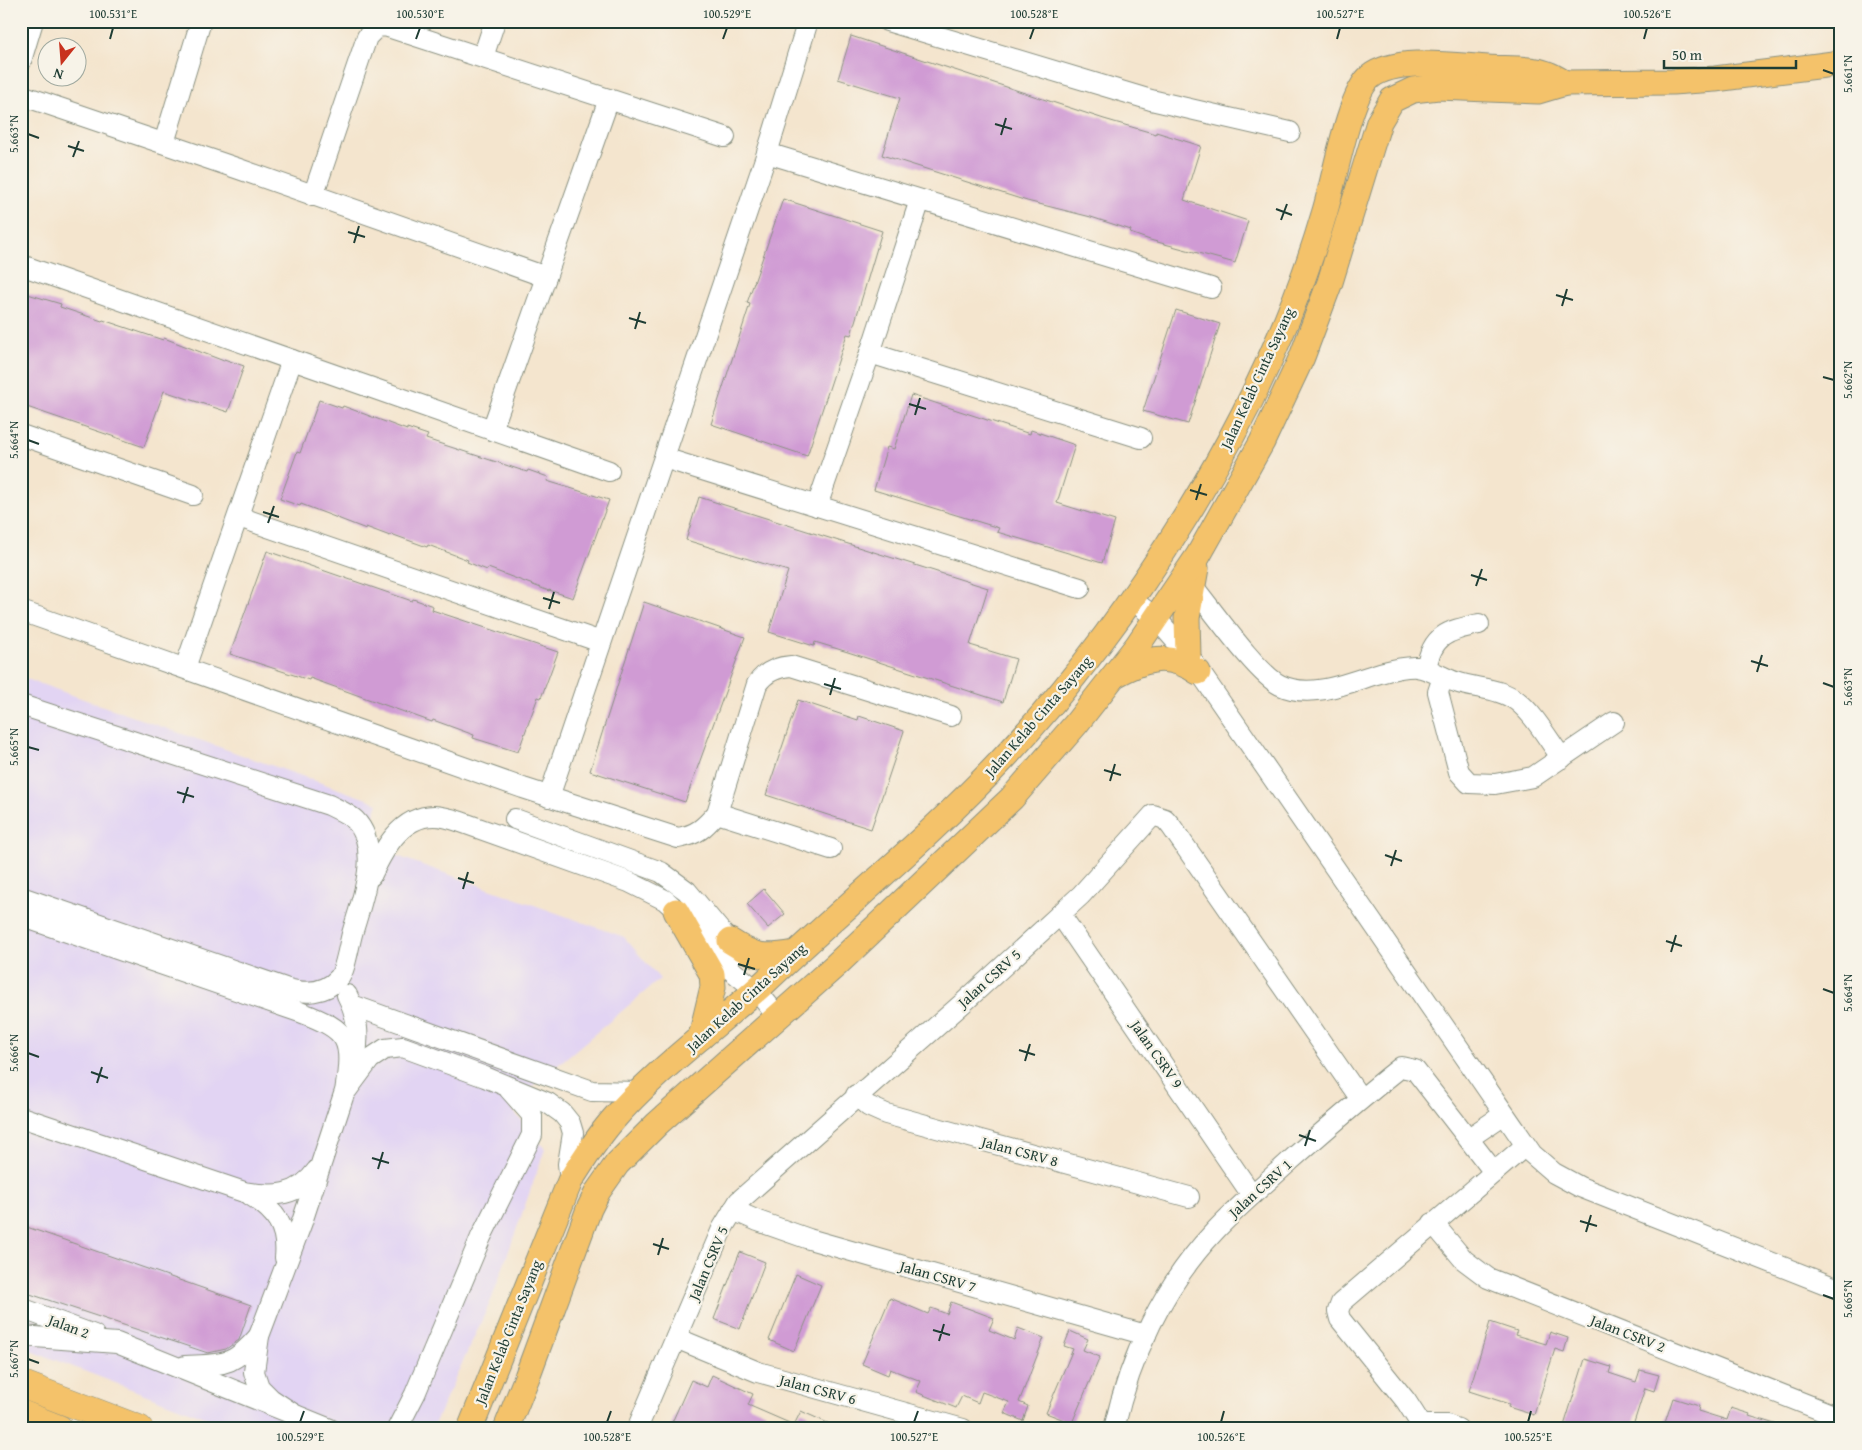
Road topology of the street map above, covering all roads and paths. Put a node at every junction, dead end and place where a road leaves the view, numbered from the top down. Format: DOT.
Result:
graph roads {
  1 [pos="34,21"];
  2 [pos="201,21"];
  3 [pos="495,21"];
  4 [pos="808,21"];
  5 [pos="887,21"];
  6 [pos="483,57"];
  7 [pos="21,61"];
  8 [pos="1841,63"];
  9 [pos="1565,83"];
  10 [pos="21,96"];
  11 [pos="609,98"];
  12 [pos="1290,132"];
  13 [pos="725,137"];
  14 [pos="164,143"];
  15 [pos="767,153"];
  16 [pos="313,196"];
  17 [pos="920,200"];
  18 [pos="21,265"];
  19 [pos="546,277"];
  20 [pos="1211,288"];
  21 [pos="870,353"];
  22 [pos="292,360"];
  23 [pos="492,430"];
  24 [pos="21,434"];
  25 [pos="1141,438"];
  26 [pos="664,458"];
  27 [pos="609,471"];
  28 [pos="193,495"];
  29 [pos="817,506"];
  30 [pos="239,517"];
  31 [pos="1198,556"];
  32 [pos="1192,585"];
  33 [pos="1080,588"];
  34 [pos="1132,600"];
  35 [pos="21,611"];
  36 [pos="1156,618"];
  37 [pos="1479,624"];
  38 [pos="601,642"];
  39 [pos="1193,664"];
  40 [pos="185,668"];
  41 [pos="1434,673"];
  42 [pos="1114,676"];
  43 [pos="21,705"];
  44 [pos="951,716"];
  45 [pos="1614,722"];
  46 [pos="1562,758"];
  47 [pos="523,788"];
  48 [pos="554,799"];
  49 [pos="717,813"];
  50 [pos="515,819"];
  51 [pos="551,833"];
  52 [pos="509,839"];
  53 [pos="831,849"];
  54 [pos="366,885"];
  55 [pos="21,897"];
  56 [pos="676,911"];
  57 [pos="1060,914"];
  58 [pos="21,916"];
  59 [pos="730,941"];
  60 [pos="795,953"];
  61 [pos="340,977"];
  62 [pos="756,990"];
  63 [pos="352,1004"];
  64 [pos="778,1017"];
  65 [pos="701,1038"];
  66 [pos="505,1084"];
  67 [pos="641,1092"];
  68 [pos="344,1094"];
  69 [pos="856,1095"];
  70 [pos="1360,1098"];
  71 [pos="1503,1115"];
  72 [pos="21,1117"];
  73 [pos="1469,1138"];
  74 [pos="1525,1146"];
  75 [pos="321,1164"];
  76 [pos="1494,1172"];
  77 [pos="570,1181"];
  78 [pos="244,1192"];
  79 [pos="1252,1195"];
  80 [pos="1189,1197"];
  81 [pos="733,1210"];
  82 [pos="1433,1224"];
  83 [pos="283,1272"];
  84 [pos="1841,1290"];
  85 [pos="21,1308"];
  86 [pos="1146,1335"];
  87 [pos="21,1336"];
  88 [pos="259,1336"];
  89 [pos="676,1338"];
  90 [pos="117,1343"];
  91 [pos="178,1366"];
  92 [pos="21,1384"];
  93 [pos="21,1414"];
  94 [pos="298,1417"];
  95 [pos="1841,1418"];
  96 [pos="1424,1427"];
  97 [pos="59,1429"];
  98 [pos="139,1429"];
  99 [pos="330,1429"];
  100 [pos="397,1429"];
  101 [pos="470,1429"];
  102 [pos="506,1429"];
  103 [pos="637,1429"];
  104 [pos="962,1429"];
  105 [pos="1114,1429"];
  106 [pos="1458,1429"];
  1 -- 7 [label="street"];
  2 -- 14 [label="street"];
  3 -- 6 [label="street"];
  4 -- 15 [label="street"];
  5 -- 12 [label="street"];
  6 -- 11 [label="street"];
  6 -- 16 [label="street"];
  8 -- 9 [label="main road, Jalan Kelab Cinta Sayang"];
  9 -- 31 [label="main road, Jalan Kelab Cinta Sayang"];
  9 -- 34 [label="main road, Jalan Kelab Cinta Sayang"];
  10 -- 14 [label="street"];
  11 -- 13 [label="street"];
  11 -- 19 [label="street"];
  14 -- 16 [label="street"];
  15 -- 17 [label="street"];
  15 -- 26 [label="street"];
  16 -- 19 [label="street"];
  17 -- 20 [label="street"];
  17 -- 21 [label="street"];
  18 -- 22 [label="street"];
  19 -- 23 [label="street"];
  21 -- 25 [label="street"];
  21 -- 29 [label="street"];
  22 -- 23 [label="street"];
  22 -- 30 [label="street"];
  23 -- 27 [label="street"];
  24 -- 28 [label="street"];
  26 -- 29 [label="street"];
  26 -- 38 [label="street"];
  29 -- 33 [label="street"];
  30 -- 38 [label="street"];
  30 -- 40 [label="street"];
  31 -- 32 [label="main road"];
  31 -- 36 [label="main road, Jalan Kelab Cinta Sayang"];
  32 -- 39 [label="main road"];
  32 -- 41 [label="street"];
  34 -- 36 [label="street"];
  34 -- 60 [label="main road, Jalan Kelab Cinta Sayang"];
  35 -- 40 [label="street"];
  36 -- 39 [label="street"];
  36 -- 42 [label="main road, Jalan Kelab Cinta Sayang"];
  37 -- 41 [label="street"];
  38 -- 48 [label="street"];
  39 -- 42 [label="main road"];
  39 -- 71 [label="street"];
  40 -- 47 [label="street"];
  41 -- 46 [label="street"];
  41 -- 46 [label="street"];
  42 -- 64 [label="main road, Jalan Kelab Cinta Sayang"];
  43 -- 54 [label="street"];
  44 -- 49 [label="street"];
  45 -- 46 [label="street"];
  47 -- 48 [label="street"];
  47 -- 50 [label="street"];
  48 -- 49 [label="street"];
  48 -- 51 [label="street"];
  49 -- 53 [label="street"];
  50 -- 51 [label="street"];
  50 -- 52 [label="street"];
  51 -- 59 [label="street"];
  52 -- 54 [label="street"];
  52 -- 56 [label="street"];
  54 -- 61 [label="street"];
  55 -- 61 [label="street"];
  56 -- 62 [label="street"];
  56 -- 65 [label="main road"];
  57 -- 69 [label="street, Jalan CSRV 5"];
  57 -- 70 [label="street, Jalan CSRV 5"];
  57 -- 79 [label="street, Jalan CSRV 9"];
  58 -- 68 [label="street"];
  59 -- 60 [label="main road"];
  59 -- 62 [label="street"];
  60 -- 62 [label="main road, Jalan Kelab Cinta Sayang"];
  61 -- 63 [label="street"];
  62 -- 64 [label="street"];
  62 -- 65 [label="main road, Jalan Kelab Cinta Sayang"];
  63 -- 67 [label="street"];
  63 -- 68 [label="street"];
  64 -- 102 [label="main road, Jalan Kelab Cinta Sayang"];
  65 -- 67 [label="main road, Jalan Kelab Cinta Sayang"];
  66 -- 68 [label="street"];
  66 -- 77 [label="street"];
  66 -- 100 [label="street"];
  67 -- 77 [label="main road, Jalan Kelab Cinta Sayang"];
  68 -- 75 [label="street"];
  69 -- 80 [label="street, Jalan CSRV 8"];
  69 -- 81 [label="street, Jalan CSRV 5"];
  70 -- 73 [label="street, Jalan CSRV 1"];
  70 -- 79 [label="street, Jalan CSRV 1"];
  71 -- 73 [label="street"];
  71 -- 74 [label="street"];
  72 -- 78 [label="street"];
  73 -- 76 [label="street, Jalan CSRV 1"];
  74 -- 76 [label="street"];
  74 -- 84 [label="street"];
  75 -- 78 [label="street"];
  75 -- 83 [label="street"];
  76 -- 82 [label="street"];
  77 -- 101 [label="main road, Jalan Kelab Cinta Sayang"];
  78 -- 83 [label="street"];
  79 -- 86 [label="street, Jalan CSRV 1"];
  81 -- 86 [label="street, Jalan CSRV 7"];
  81 -- 89 [label="street, Jalan CSRV 5"];
  82 -- 95 [label="street, Jalan CSRV 2"];
  82 -- 96 [label="street"];
  83 -- 88 [label="street"];
  85 -- 90 [label="street, Jalan 2"];
  86 -- 105 [label="street, Jalan CSRV 1"];
  87 -- 90 [label="street"];
  88 -- 91 [label="street"];
  88 -- 94 [label="street"];
  89 -- 103 [label="street, Jalan CSRV 5"];
  89 -- 104 [label="street, Jalan CSRV 6"];
  90 -- 91 [label="street, Jalan 2"];
  91 -- 94 [label="street, Jalan 2"];
  92 -- 98 [label="highway"];
  93 -- 97 [label="highway"];
  94 -- 99 [label="street"];
  96 -- 106 [label="street"];
}
